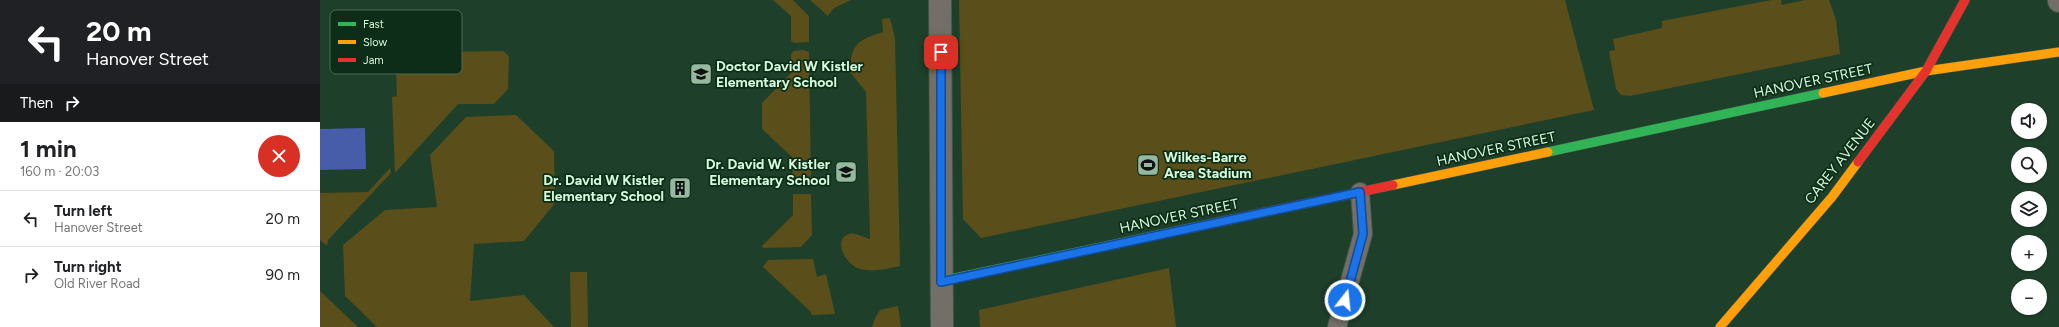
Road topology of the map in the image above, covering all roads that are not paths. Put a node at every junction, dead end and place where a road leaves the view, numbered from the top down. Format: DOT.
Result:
graph roads {
  1 [pos="940,0"];
  2 [pos="1965,0"];
  3 [pos="2059,52"];
  4 [pos="1926,71"];
  5 [pos="1360,192"];
  6 [pos="941,282"];
  7 [pos="942,327"];
  8 [pos="1337,327"];
  9 [pos="1720,327"];
  1 -- 6 [label="street"];
  2 -- 4 [label="street, CAREY AVENUE"];
  3 -- 4 [label="street, HANOVER STREET"];
  4 -- 5 [label="street, HANOVER STREET"];
  4 -- 9 [label="street, CAREY AVENUE"];
  5 -- 6 [label="street, HANOVER STREET"];
  5 -- 8 [label="lane"];
  6 -- 7 [label="street"];
}
